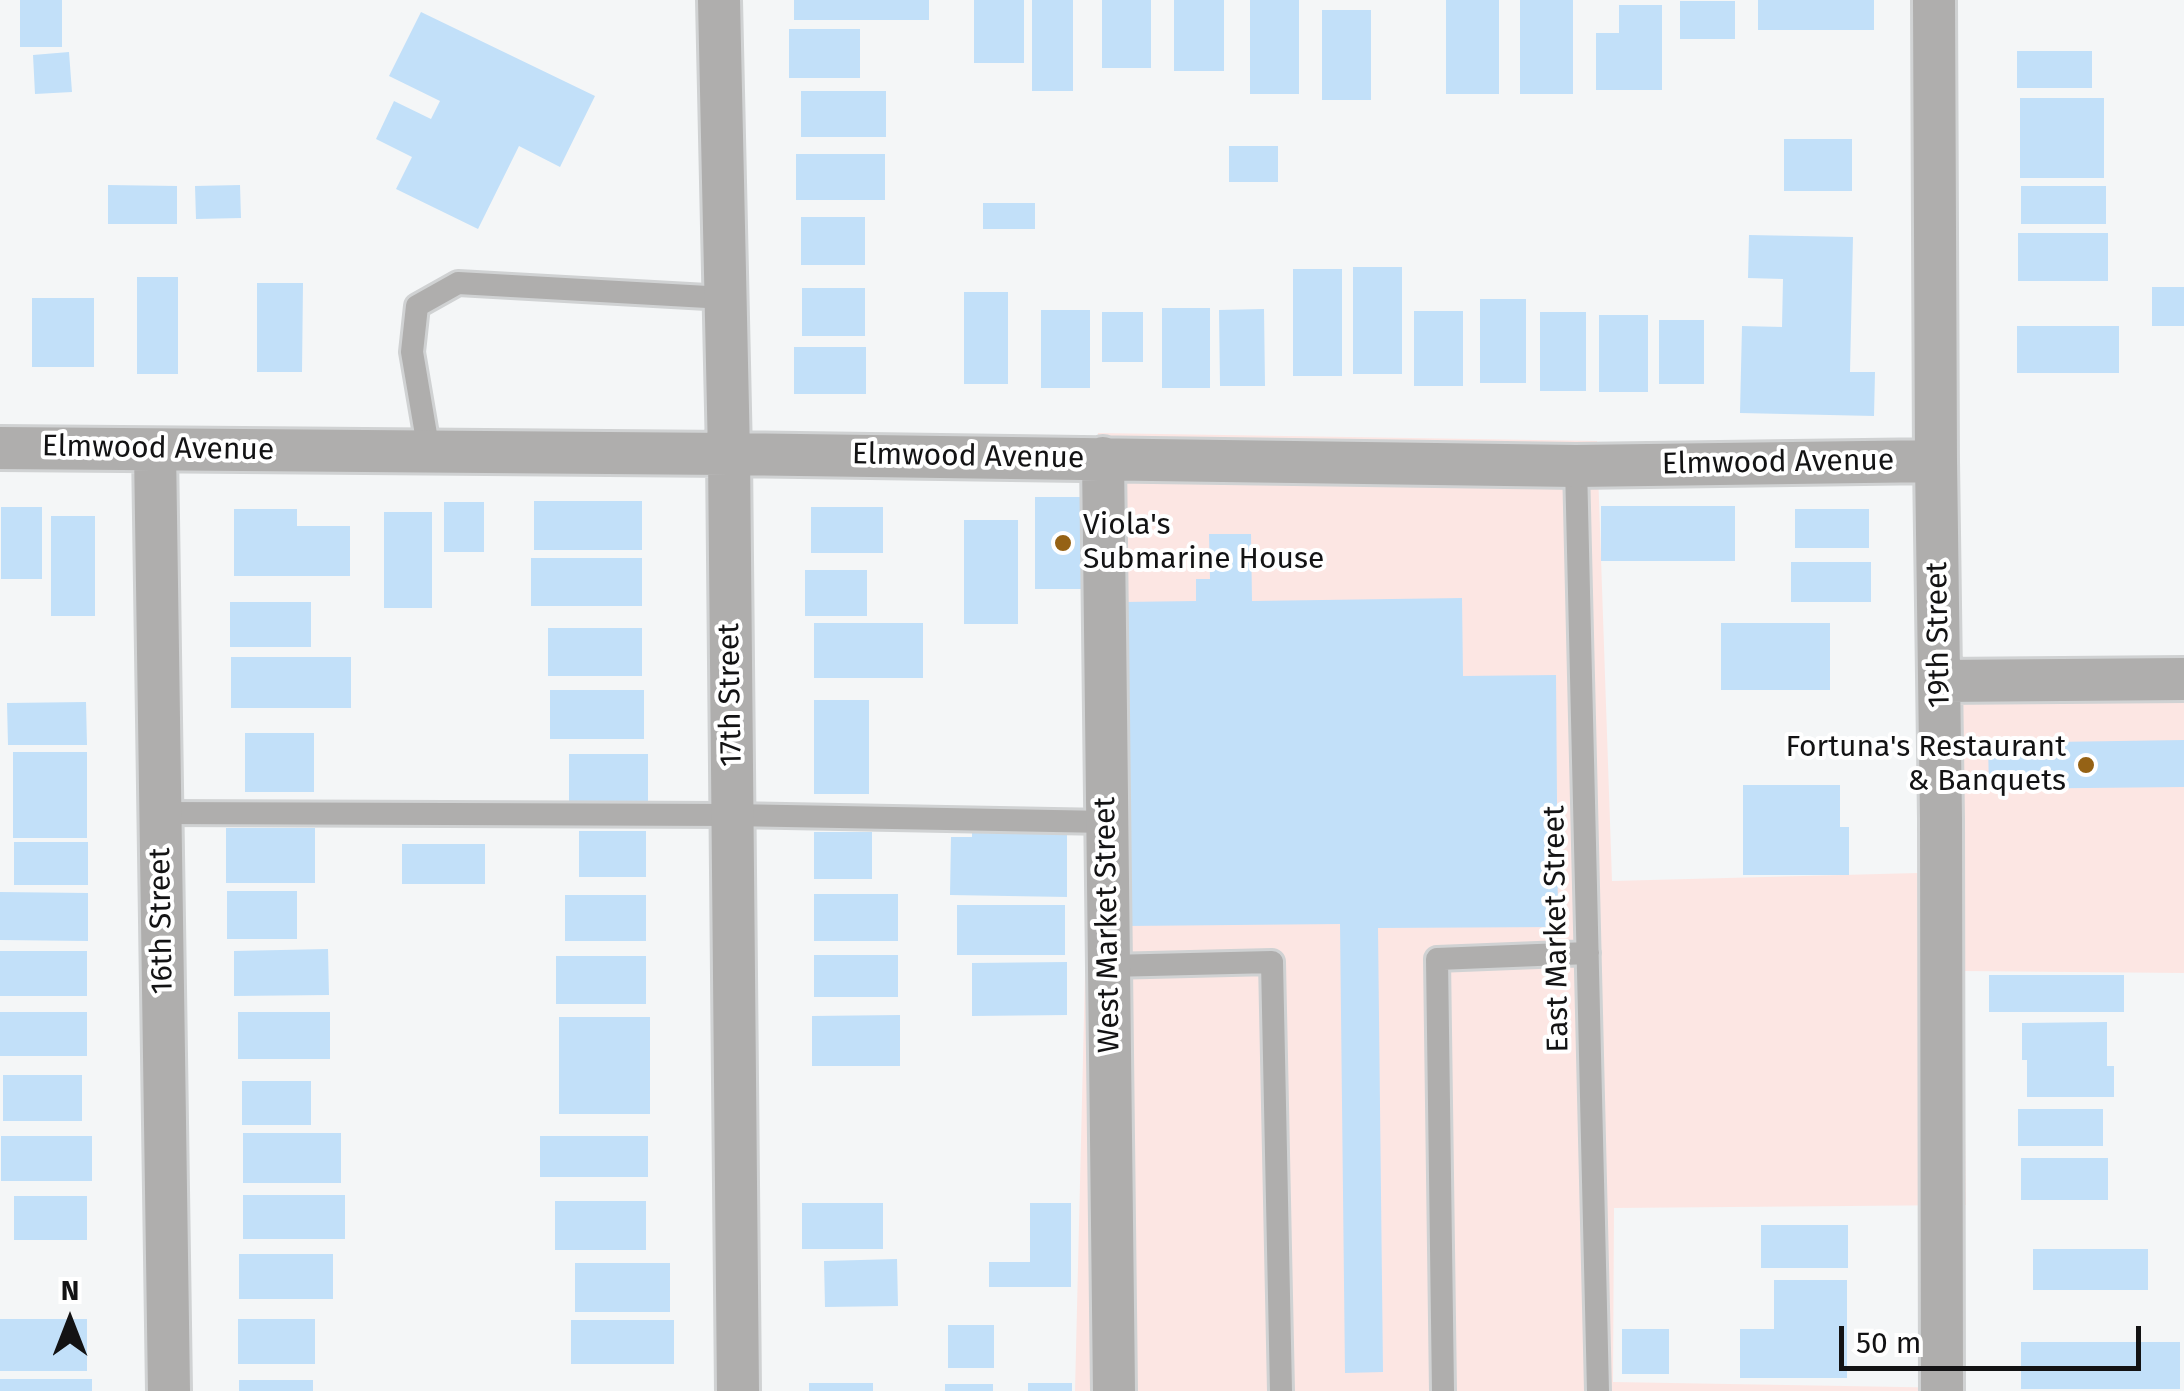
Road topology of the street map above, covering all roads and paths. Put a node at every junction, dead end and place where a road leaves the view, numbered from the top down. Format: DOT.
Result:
graph roads {
  1 [pos="719,0"];
  2 [pos="1934,0"];
  3 [pos="725,298"];
  4 [pos="0,448"];
  5 [pos="155,450"];
  6 [pos="429,452"];
  7 [pos="728,454"];
  8 [pos="1103,458"];
  9 [pos="1936,461"];
  10 [pos="1576,466"];
  11 [pos="2184,679"];
  12 [pos="1940,681"];
  13 [pos="160,814"];
  14 [pos="732,815"];
  15 [pos="1107,822"];
  16 [pos="1588,952"];
  17 [pos="1109,966"];
  18 [pos="168,1391"];
  19 [pos="738,1391"];
  20 [pos="1114,1391"];
  21 [pos="1280,1391"];
  22 [pos="1443,1391"];
  23 [pos="1598,1391"];
  24 [pos="1942,1391"];
  1 -- 3 [label="street, 17th Street"];
  2 -- 9 [label="street, 19th Street"];
  3 -- 6 [label="lane"];
  3 -- 7 [label="street, 17th Street"];
  4 -- 5 [label="street, Elmwood Avenue"];
  5 -- 6 [label="street, Elmwood Avenue"];
  5 -- 13 [label="street, 16th Street"];
  6 -- 7 [label="street, Elmwood Avenue"];
  7 -- 8 [label="street, Elmwood Avenue"];
  7 -- 14 [label="street, 17th Street"];
  8 -- 10 [label="street, Elmwood Avenue"];
  8 -- 15 [label="street, West Market Street"];
  9 -- 10 [label="street, Elmwood Avenue"];
  9 -- 12 [label="street, 19th Street"];
  10 -- 16 [label="lane, East Market Street"];
  11 -- 12 [label="street"];
  12 -- 24 [label="street, 19th Street"];
  13 -- 14 [label="lane"];
  13 -- 18 [label="street, 16th Street"];
  14 -- 15 [label="lane"];
  14 -- 19 [label="street, 17th Street"];
  15 -- 17 [label="street, West Market Street"];
  16 -- 22 [label="lane"];
  16 -- 23 [label="lane, East Market Street"];
  17 -- 20 [label="street, West Market Street"];
  17 -- 21 [label="lane"];
}
